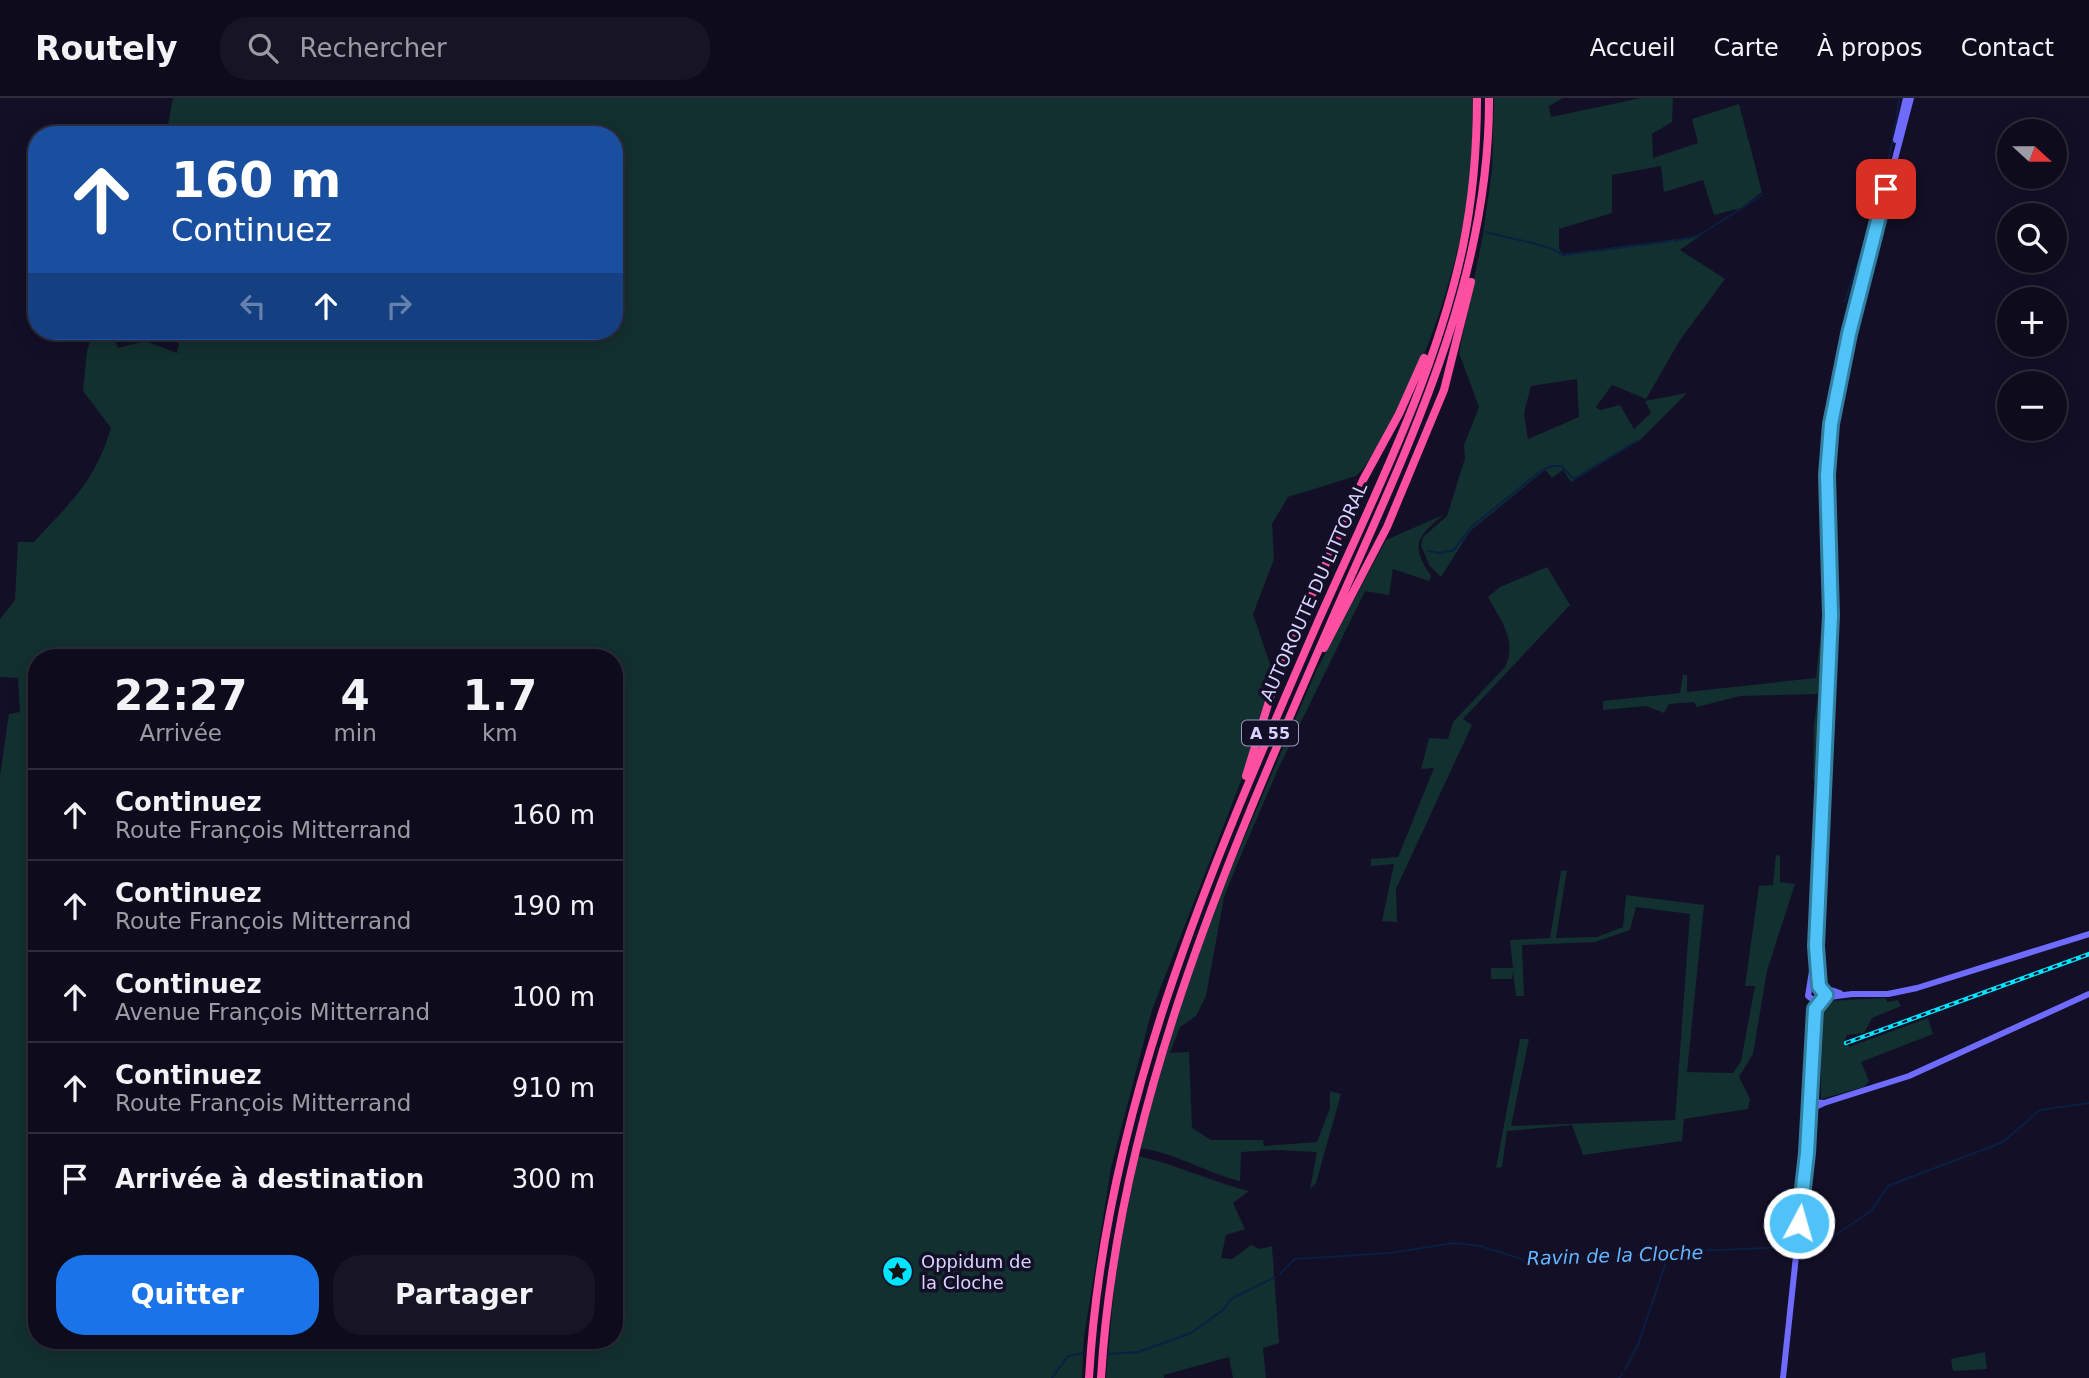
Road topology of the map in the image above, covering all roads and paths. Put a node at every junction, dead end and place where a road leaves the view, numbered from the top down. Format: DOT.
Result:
graph roads {
  1 [pos="1478,98"];
  2 [pos="1489,98"];
  3 [pos="1906,98"];
  4 [pos="1911,98"];
  5 [pos="1489,149"];
  6 [pos="1886,189"];
  7 [pos="1453,284"];
  8 [pos="1267,768"];
  9 [pos="1203,892"];
  10 [pos="2089,934"];
  11 [pos="1816,946"];
  12 [pos="1811,988"];
  13 [pos="1822,988"];
  14 [pos="1852,994"];
  15 [pos="2089,994"];
  16 [pos="1817,1002"];
  17 [pos="1809,1105"];
  18 [pos="1089,1378"];
  19 [pos="1101,1378"];
  20 [pos="1783,1378"];
  1 -- 7 [label="highway, AUTOROUTE DU LITTORAL / A 55"];
  2 -- 5 [label="highway, AUTOROUTE DU LITTORAL / A 55"];
  3 -- 6 [label="main road"];
  4 -- 6 [label="main road"];
  5 -- 8 [label="highway, AUTOROUTE DU LITTORAL / A 55"];
  5 -- 8 [label="highway"];
  6 -- 11 [label="main road"];
  7 -- 9 [label="highway, AUTOROUTE DU LITTORAL / A 55"];
  7 -- 9 [label="highway"];
  8 -- 19 [label="highway, AUTOROUTE DU LITTORAL / A 55"];
  9 -- 18 [label="highway, AUTOROUTE DU LITTORAL / A 55"];
  10 -- 14 [label="main road"];
  11 -- 12 [label="main road"];
  11 -- 13 [label="main road"];
  12 -- 13 [label="main road"];
  12 -- 16 [label="main road"];
  13 -- 14 [label="main road"];
  13 -- 16 [label="main road"];
  14 -- 16 [label="main road"];
  15 -- 17 [label="main road"];
  16 -- 17 [label="main road"];
  17 -- 20 [label="main road"];
}
